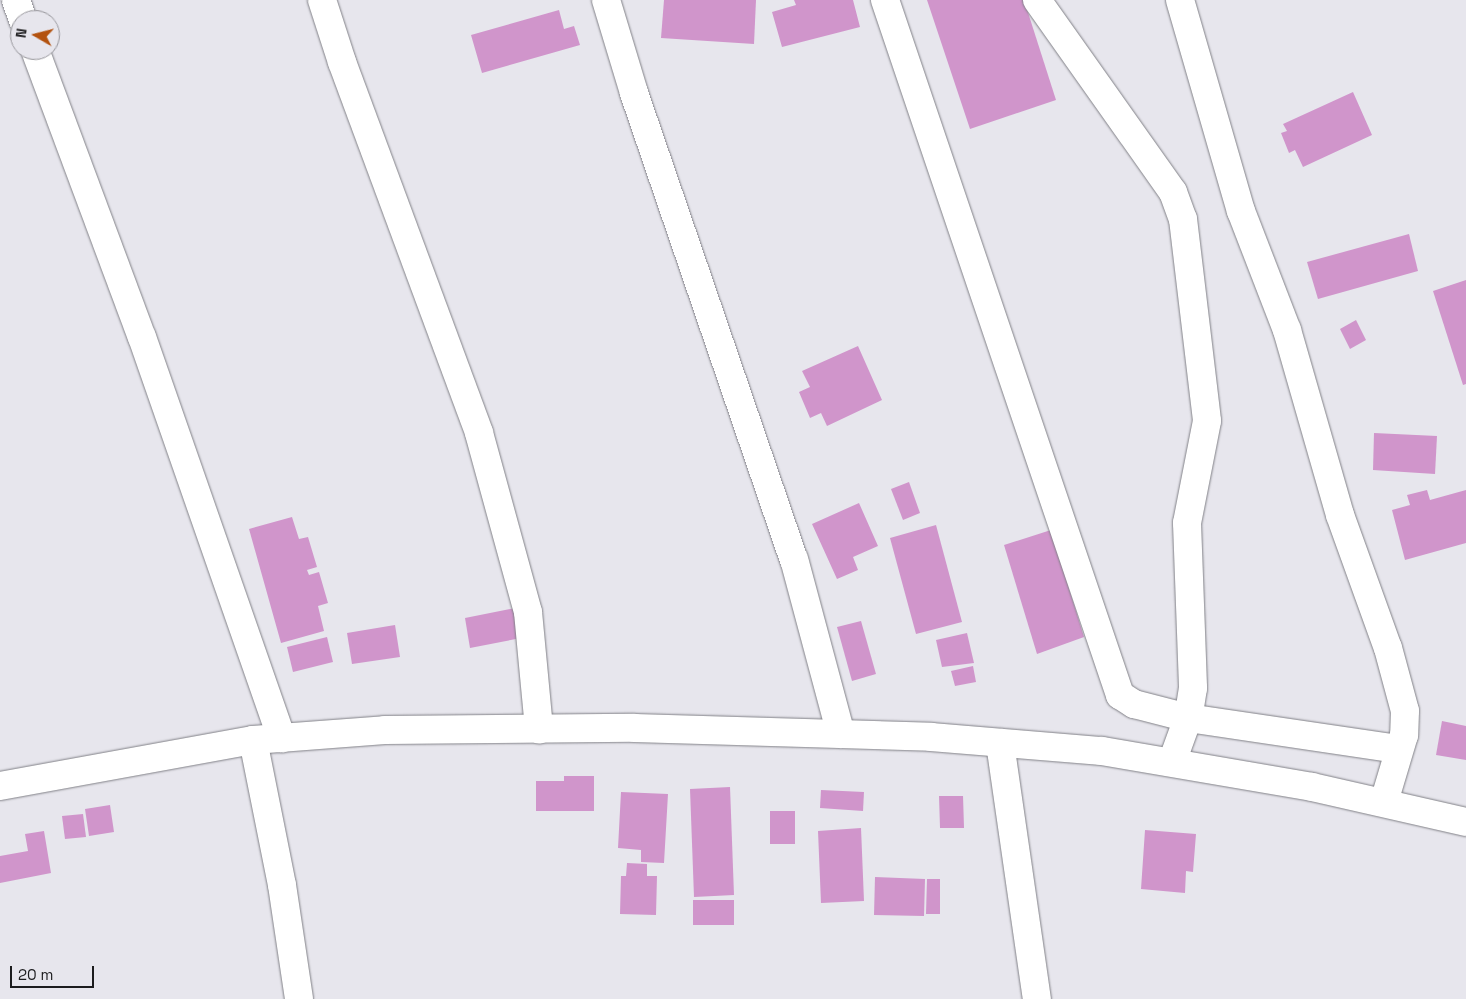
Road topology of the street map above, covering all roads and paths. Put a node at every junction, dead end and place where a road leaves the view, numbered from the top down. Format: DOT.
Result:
graph roads {
  1 [pos="322,0"];
  2 [pos="606,0"];
  3 [pos="885,0"];
  4 [pos="1037,0"];
  5 [pos="1180,0"];
  6 [pos="38,60"];
  7 [pos="1188,718"];
  8 [pos="539,729"];
  9 [pos="841,734"];
  10 [pos="282,738"];
  11 [pos="252,740"];
  12 [pos="1000,743"];
  13 [pos="1399,748"];
  14 [pos="1172,762"];
  15 [pos="2,780"];
  16 [pos="1384,802"];
  17 [pos="1466,822"];
  18 [pos="300,999"];
  19 [pos="1037,999"];
  1 -- 8 [label="street"];
  2 -- 9 [label="street"];
  3 -- 7 [label="street"];
  4 -- 7 [label="street"];
  5 -- 13 [label="street"];
  6 -- 10 [label="street"];
  7 -- 13 [label="street"];
  7 -- 14 [label="street"];
  8 -- 9 [label="street"];
  8 -- 10 [label="street"];
  9 -- 12 [label="street"];
  10 -- 11 [label="street"];
  11 -- 15 [label="street"];
  11 -- 18 [label="street"];
  12 -- 14 [label="street"];
  12 -- 19 [label="street"];
  13 -- 16 [label="street"];
  14 -- 16 [label="street"];
  16 -- 17 [label="street"];
}
